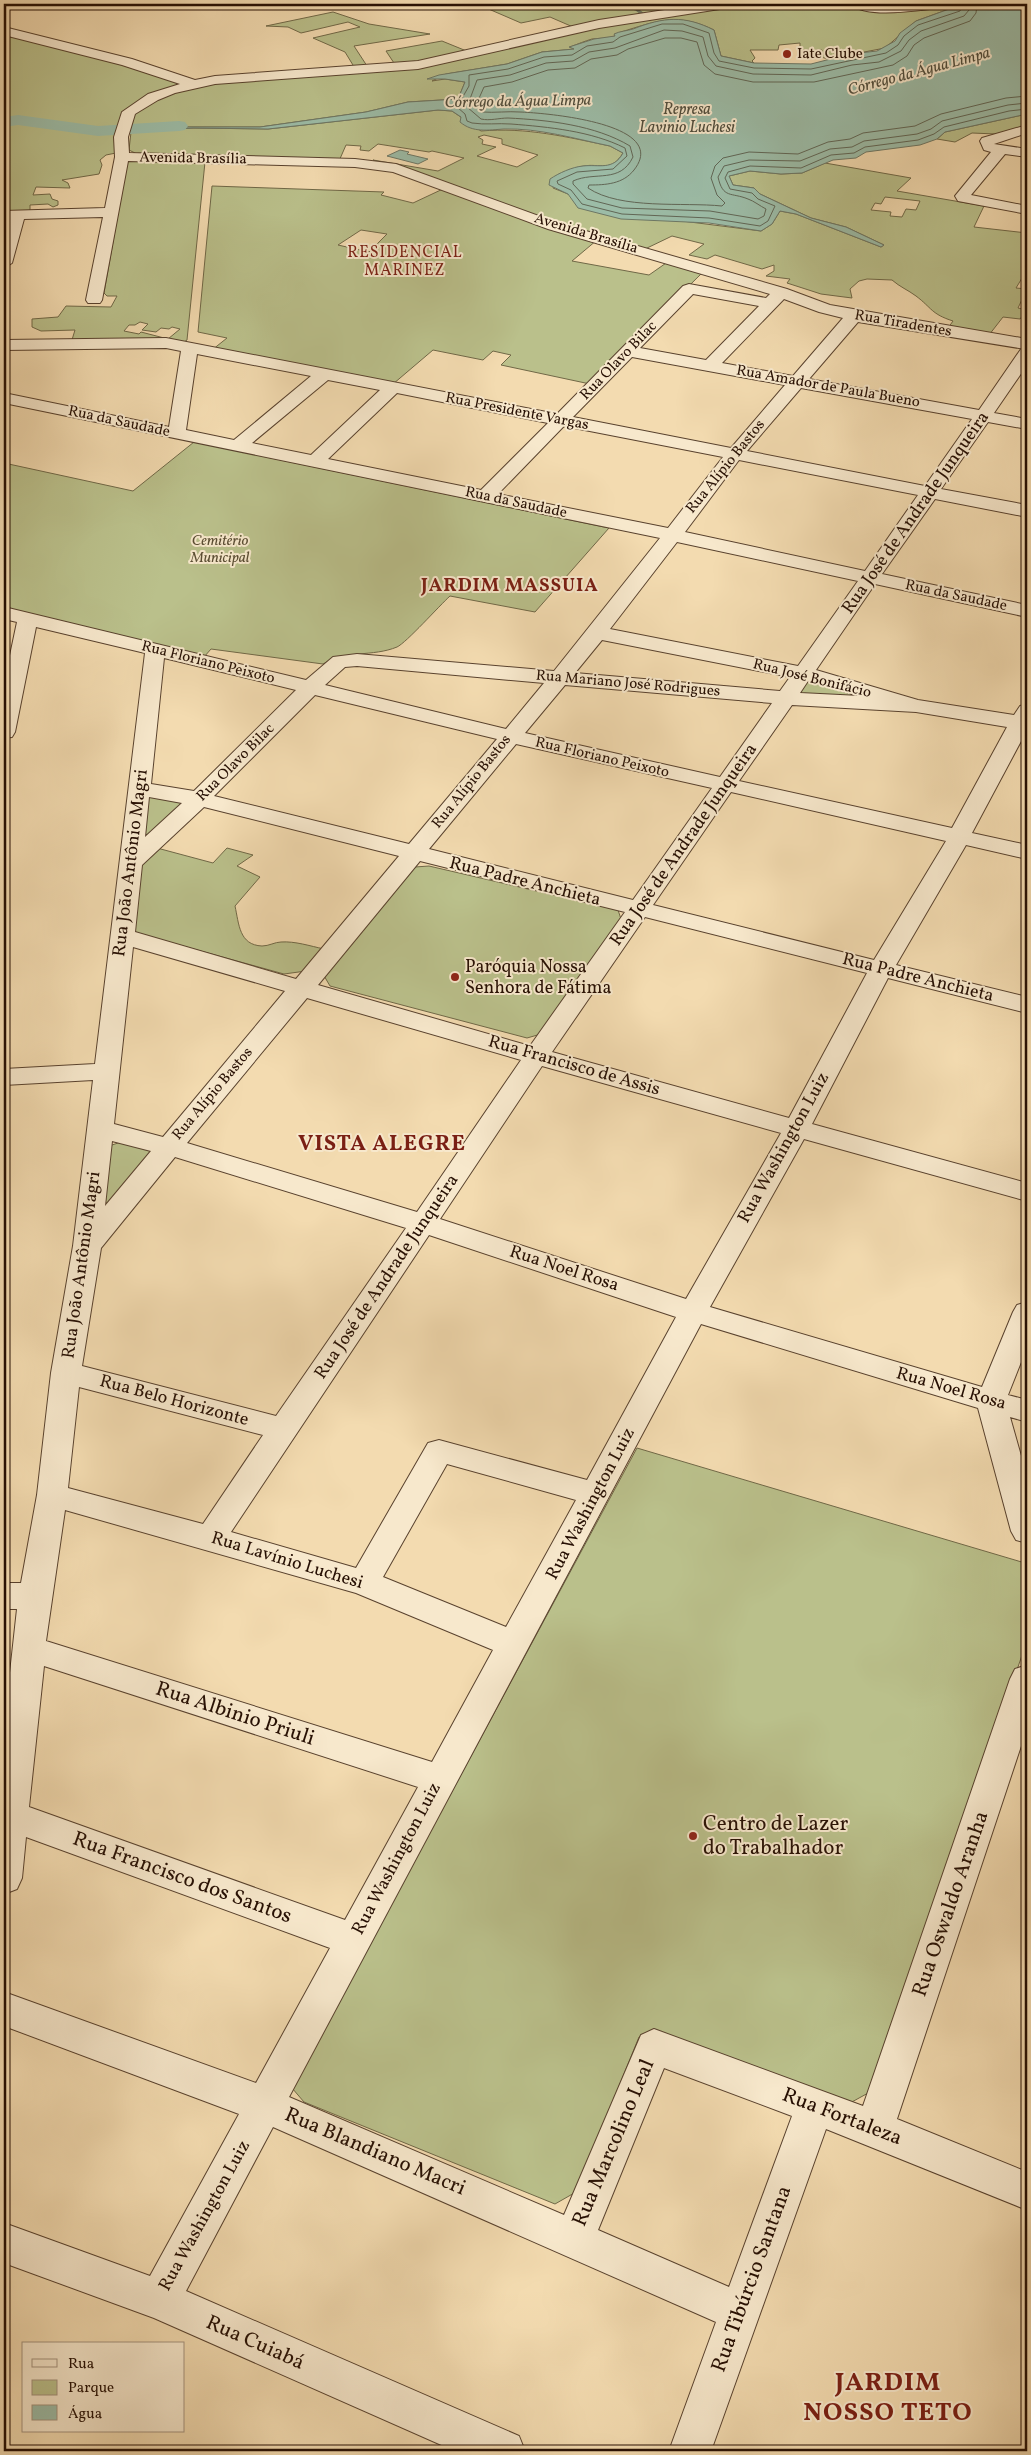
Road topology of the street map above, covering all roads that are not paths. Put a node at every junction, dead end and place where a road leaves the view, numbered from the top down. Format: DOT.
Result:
graph roads {
  1 [pos="726,4"];
  2 [pos="857,4"];
  3 [pos="938,4"];
  4 [pos="4,31"];
  5 [pos="193,84"];
  6 [pos="1027,129"];
  7 [pos="1001,149"];
  8 [pos="1027,153"];
  9 [pos="122,157"];
  10 [pos="1027,210"];
  11 [pos="111,212"];
  12 [pos="11,215"];
  13 [pos="4,262"];
  14 [pos="689,289"];
  15 [pos="775,297"];
  16 [pos="94,300"];
  17 [pos="854,316"];
  18 [pos="1027,344"];
  19 [pos="4,345"];
  20 [pos="190,348"];
  21 [pos="629,351"];
  22 [pos="1027,353"];
  23 [pos="711,365"];
  24 [pos="324,374"];
  25 [pos="797,381"];
  26 [pos="392,388"];
  27 [pos="4,398"];
  28 [pos="985,416"];
  29 [pos="561,421"];
  30 [pos="1027,424"];
  31 [pos="177,434"];
  32 [pos="238,446"];
  33 [pos="735,454"];
  34 [pos="314,462"];
  35 [pos="931,491"];
  36 [pos="485,497"];
  37 [pos="1027,511"];
  38 [pos="672,535"];
  39 [pos="871,578"];
  40 [pos="1027,611"];
  41 [pos="4,613"];
  42 [pos="28,619"];
  43 [pos="597,633"];
  44 [pos="155,651"];
  45 [pos="340,661"];
  46 [pos="802,673"];
  47 [pos="559,677"];
  48 [pos="311,688"];
  49 [pos="785,698"];
  50 [pos="916,706"];
  51 [pos="1025,719"];
  52 [pos="4,732"];
  53 [pos="510,736"];
  54 [pos="726,786"];
  55 [pos="139,788"];
  56 [pos="199,800"];
  57 [pos="959,836"];
  58 [pos="1027,852"];
  59 [pos="413,854"];
  60 [pos="130,864"];
  61 [pos="638,910"];
  62 [pos="122,936"];
  63 [pos="881,969"];
  64 [pos="302,987"];
  65 [pos="1027,1005"];
  66 [pos="536,1056"];
  67 [pos="107,1071"];
  68 [pos="4,1077"];
  69 [pos="797,1128"];
  70 [pos="100,1129"];
  71 [pos="169,1146"];
  72 [pos="1027,1192"];
  73 [pos="424,1223"];
  74 [pos="87,1246"];
  75 [pos="693,1312"];
  76 [pos="1027,1312"];
  77 [pos="66,1373"];
  78 [pos="991,1401"];
  79 [pos="1027,1411"];
  80 [pos="282,1430"];
  81 [pos="596,1494"];
  82 [pos="52,1495"];
  83 [pos="1027,1531"];
  84 [pos="210,1538"];
  85 [pos="364,1583"];
  86 [pos="4,1596"];
  87 [pos="35,1596"];
  88 [pos="515,1645"];
  89 [pos="31,1649"];
  90 [pos="1027,1679"];
  91 [pos="439,1779"];
  92 [pos="11,1816"];
  93 [pos="4,1878"];
  94 [pos="354,1940"];
  95 [pos="4,2009"];
  96 [pos="654,2047"];
  97 [pos="265,2105"];
  98 [pos="815,2106"];
  99 [pos="876,2129"];
  100 [pos="1027,2191"];
  101 [pos="574,2239"];
  102 [pos="4,2243"];
  103 [pos="159,2300"];
  104 [pos="740,2312"];
  105 [pos="504,2451"];
  106 [pos="690,2451"];
  1 -- 5 [label="street, Avenida Brasília"];
  2 -- 3 [label="street"];
  4 -- 5 [label="street"];
  5 -- 9 [label="street, Avenida Brasília"];
  6 -- 7 [label="street"];
  7 -- 8 [label="street"];
  7 -- 10 [label="street"];
  9 -- 11 [label="street"];
  9 -- 15 [label="street, Avenida Brasília"];
  11 -- 12 [label="street"];
  11 -- 16 [label="street"];
  12 -- 13 [label="street"];
  14 -- 15 [label="street, Rua Tiradentes"];
  14 -- 21 [label="street, Rua Olavo Bilac"];
  15 -- 17 [label="street, Rua Tiradentes"];
  15 -- 23 [label="street"];
  17 -- 18 [label="street, Rua Tiradentes"];
  17 -- 25 [label="street, Rua Alípio Bastos"];
  19 -- 20 [label="street, Rua Presidente Vargas"];
  20 -- 24 [label="street, Rua Presidente Vargas"];
  20 -- 31 [label="street"];
  21 -- 23 [label="street, Rua Amador de Paula Bueno"];
  21 -- 29 [label="street, Rua Olavo Bilac"];
  22 -- 28 [label="street, Rua José de Andrade Junqueira"];
  23 -- 25 [label="street, Rua Amador de Paula Bueno"];
  24 -- 26 [label="street, Rua Presidente Vargas"];
  24 -- 32 [label="street"];
  25 -- 28 [label="street, Rua Amador de Paula Bueno"];
  25 -- 33 [label="street, Rua Alípio Bastos"];
  26 -- 29 [label="street, Rua Presidente Vargas"];
  26 -- 34 [label="street"];
  27 -- 31 [label="street, Rua da Saudade"];
  28 -- 30 [label="street, Rua Amador de Paula Bueno"];
  28 -- 35 [label="street, Rua José de Andrade Junqueira"];
  29 -- 33 [label="street, Rua Presidente Vargas"];
  29 -- 36 [label="street, Rua Olavo Bilac"];
  31 -- 32 [label="street, Rua da Saudade"];
  32 -- 34 [label="street, Rua da Saudade"];
  33 -- 35 [label="street, Rua Presidente Vargas"];
  33 -- 38 [label="street, Rua Alípio Bastos"];
  34 -- 36 [label="street, Rua da Saudade"];
  35 -- 37 [label="street, Rua Presidente Vargas"];
  35 -- 39 [label="street, Rua José de Andrade Junqueira"];
  36 -- 38 [label="street, Rua da Saudade"];
  38 -- 39 [label="street, Rua da Saudade"];
  38 -- 43 [label="street, Rua Alípio Bastos"];
  39 -- 40 [label="street, Rua da Saudade"];
  39 -- 46 [label="street, Rua José de Andrade Junqueira"];
  41 -- 42 [label="street, Rua Floriano Peixoto"];
  42 -- 44 [label="street, Rua Floriano Peixoto"];
  42 -- 52 [label="street"];
  43 -- 46 [label="street, Rua José Bonifácio"];
  43 -- 47 [label="street, Rua Alípio Bastos"];
  44 -- 48 [label="street, Rua Floriano Peixoto"];
  44 -- 55 [label="street, Rua João Antônio Magri"];
  45 -- 47 [label="street, Rua Mariano José Rodrigues"];
  45 -- 48 [label="street, Rua Olavo Bilac"];
  46 -- 49 [label="street, Rua José de Andrade Junqueira"];
  46 -- 50 [label="street, Rua José Bonifácio"];
  47 -- 49 [label="street, Rua Mariano José Rodrigues"];
  47 -- 53 [label="street, Rua Alípio Bastos"];
  48 -- 53 [label="street, Rua Floriano Peixoto"];
  48 -- 56 [label="street, Rua Olavo Bilac"];
  49 -- 50 [label="street, Rua Mariano José Rodrigues"];
  49 -- 54 [label="street, Rua José de Andrade Junqueira"];
  50 -- 51 [label="street, Rua José Bonifácio"];
  51 -- 57 [label="street, Rua Washington Luiz"];
  53 -- 54 [label="street, Rua Floriano Peixoto"];
  53 -- 59 [label="street, Rua Alípio Bastos"];
  54 -- 57 [label="street, Rua Floriano Peixoto"];
  54 -- 61 [label="street, Rua José de Andrade Junqueira"];
  55 -- 56 [label="street, Rua Padre Anchieta"];
  55 -- 60 [label="street, Rua João Antônio Magri"];
  56 -- 59 [label="street, Rua Padre Anchieta"];
  56 -- 60 [label="street, Rua Olavo Bilac"];
  57 -- 58 [label="street, Rua Floriano Peixoto"];
  57 -- 63 [label="street, Rua Washington Luiz"];
  59 -- 61 [label="street, Rua Padre Anchieta"];
  59 -- 64 [label="street, Rua Alípio Bastos"];
  60 -- 62 [label="street, Rua João Antônio Magri"];
  61 -- 63 [label="street, Rua Padre Anchieta"];
  61 -- 66 [label="street, Rua José de Andrade Junqueira"];
  62 -- 64 [label="street, Rua Francisco de Assis"];
  62 -- 67 [label="street, Rua João Antônio Magri"];
  63 -- 65 [label="street, Rua Padre Anchieta"];
  63 -- 69 [label="street, Rua Washington Luiz"];
  64 -- 66 [label="street, Rua Francisco de Assis"];
  64 -- 71 [label="street, Rua Alípio Bastos"];
  66 -- 69 [label="street, Rua Francisco de Assis"];
  66 -- 73 [label="street, Rua José de Andrade Junqueira"];
  67 -- 68 [label="street"];
  67 -- 70 [label="street, Rua João Antônio Magri"];
  69 -- 72 [label="street, Rua Francisco de Assis"];
  69 -- 75 [label="street, Rua Washington Luiz"];
  70 -- 71 [label="street, Rua Noel Rosa"];
  70 -- 74 [label="street, Rua João Antônio Magri"];
  71 -- 73 [label="street, Rua Noel Rosa"];
  71 -- 74 [label="street, Rua Alípio Bastos"];
  73 -- 75 [label="street, Rua Noel Rosa"];
  73 -- 80 [label="street, Rua José de Andrade Junqueira"];
  74 -- 77 [label="street, Rua João Antônio Magri"];
  75 -- 78 [label="street, Rua Noel Rosa"];
  75 -- 81 [label="street, Rua Washington Luiz"];
  76 -- 78 [label="street"];
  77 -- 80 [label="street, Rua Belo Horizonte"];
  77 -- 82 [label="street, Rua João Antônio Magri"];
  78 -- 79 [label="street, Rua Noel Rosa"];
  78 -- 83 [label="street"];
  80 -- 84 [label="street, Rua José de Andrade Junqueira"];
  81 -- 85 [label="street"];
  81 -- 88 [label="street, Rua Washington Luiz"];
  82 -- 84 [label="street, Rua Lavínio Luchesi"];
  82 -- 87 [label="street, Rua João Antônio Magri"];
  84 -- 85 [label="street, Rua Lavínio Luchesi"];
  85 -- 88 [label="street, Rua Lavínio Luchesi"];
  86 -- 87 [label="street"];
  87 -- 89 [label="street, Rua João Antônio Magri"];
  88 -- 91 [label="street, Rua Washington Luiz"];
  89 -- 91 [label="street, Rua Albinio Priuli"];
  89 -- 92 [label="street, Rua João Antônio Magri"];
  90 -- 99 [label="street, Rua Oswaldo Aranha"];
  91 -- 94 [label="street, Rua Washington Luiz"];
  92 -- 93 [label="street, Rua João Antônio Magri"];
  92 -- 94 [label="street, Rua Francisco dos Santos"];
  94 -- 97 [label="street, Rua Washington Luiz"];
  95 -- 97 [label="street, Rua Blandiano Macri"];
  96 -- 98 [label="street, Rua Fortaleza"];
  96 -- 101 [label="street, Rua Marcolino Leal"];
  97 -- 101 [label="street, Rua Blandiano Macri"];
  97 -- 103 [label="street, Rua Washington Luiz"];
  98 -- 99 [label="street, Rua Fortaleza"];
  98 -- 104 [label="street, Rua Tibúrcio Santana"];
  99 -- 100 [label="street, Rua Fortaleza"];
  101 -- 104 [label="street, Rua Blandiano Macri"];
  102 -- 103 [label="street, Rua Cuiabá"];
  103 -- 105 [label="street, Rua Cuiabá"];
  104 -- 106 [label="street, Rua Tibúrcio Santana"];
}
